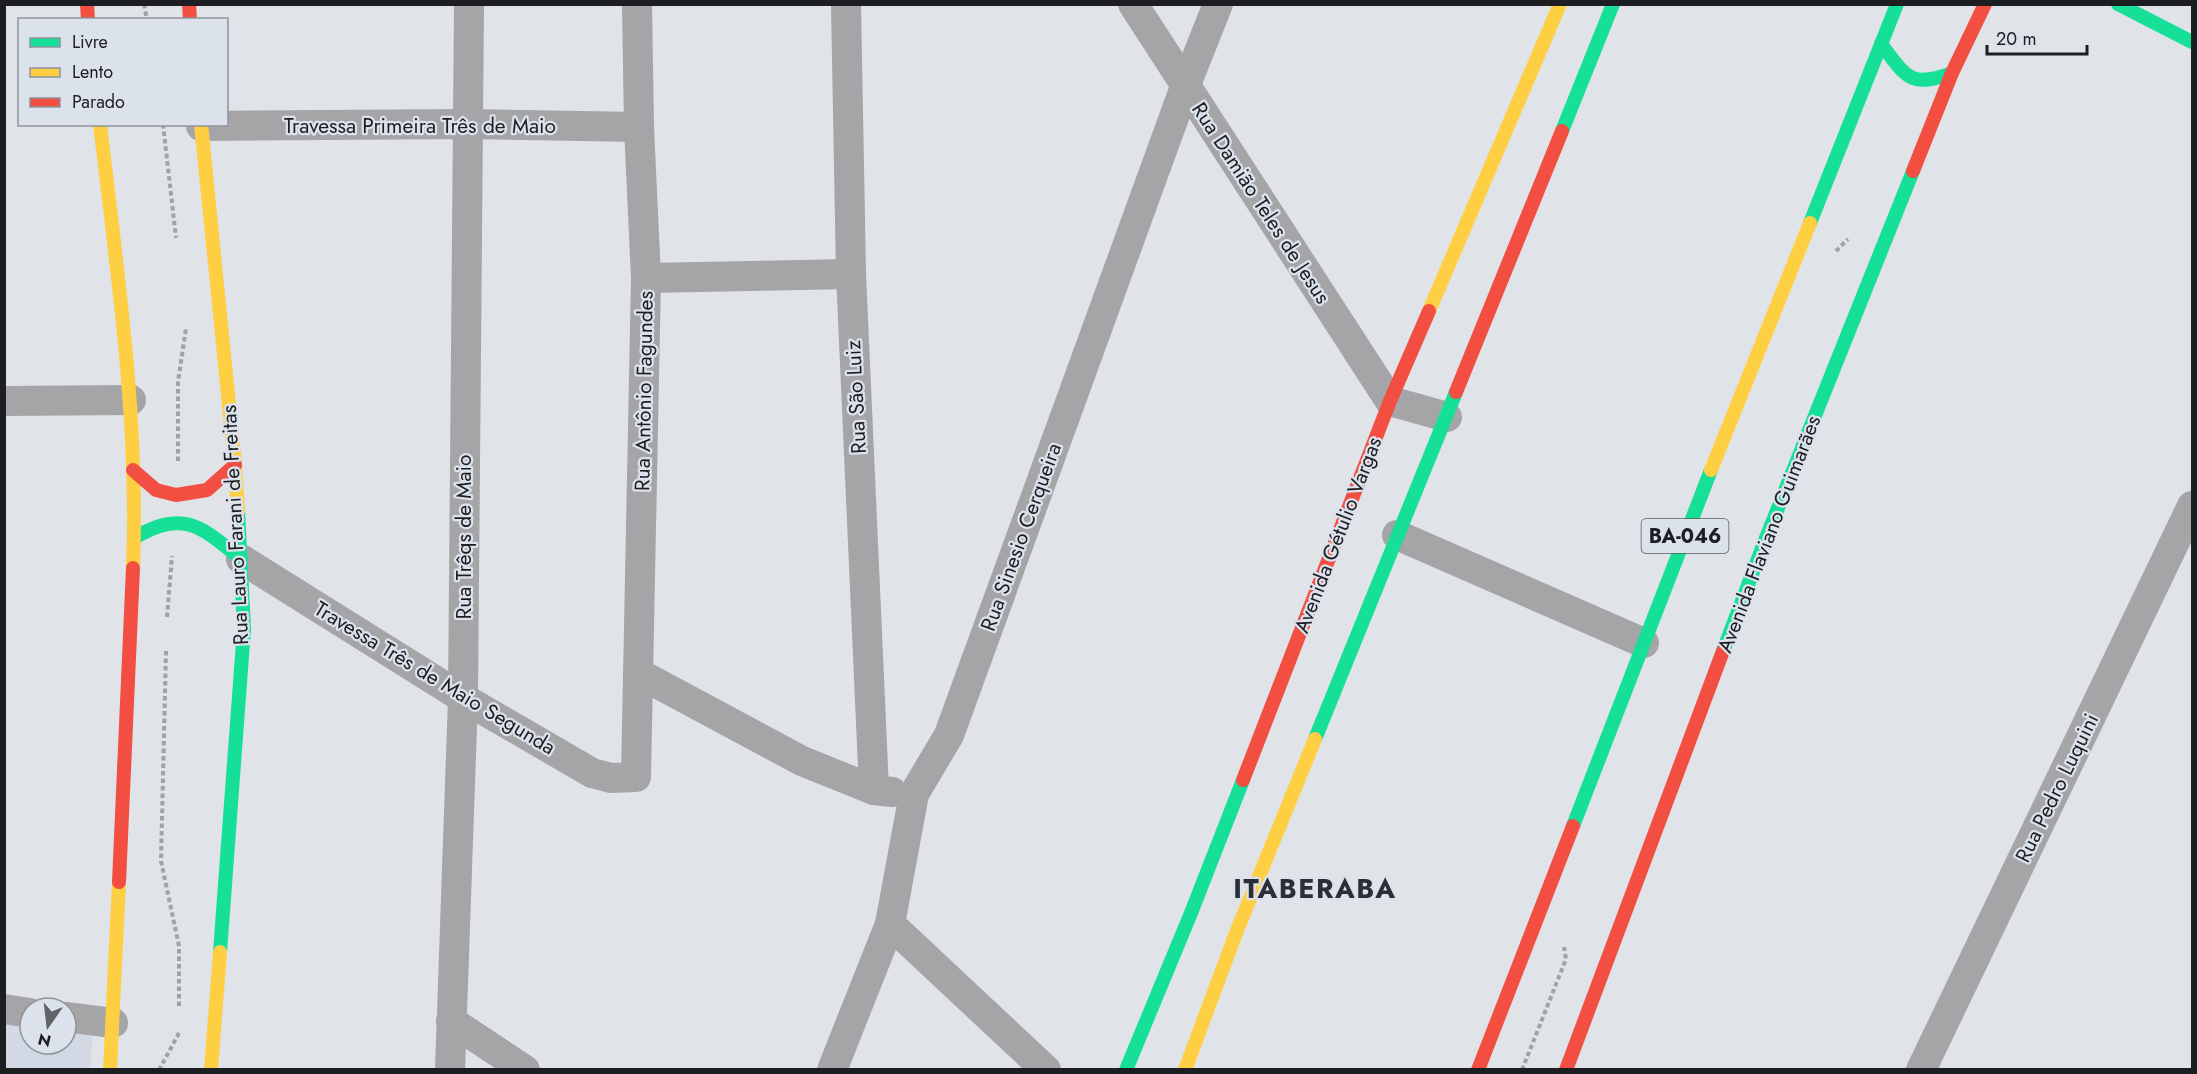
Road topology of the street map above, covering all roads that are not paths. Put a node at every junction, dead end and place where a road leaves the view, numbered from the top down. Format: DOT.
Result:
graph roads {
  1 [pos="469,4"];
  2 [pos="637,4"];
  3 [pos="846,4"];
  4 [pos="1133,4"];
  5 [pos="1218,4"];
  6 [pos="1560,4"];
  7 [pos="1612,4"];
  8 [pos="1897,4"];
  9 [pos="1985,4"];
  10 [pos="2118,4"];
  11 [pos="2193,42"];
  12 [pos="1881,44"];
  13 [pos="1952,73"];
  14 [pos="1185,87"];
  15 [pos="467,124"];
  16 [pos="228,125"];
  17 [pos="100,126"];
  18 [pos="201,126"];
  19 [pos="639,127"];
  20 [pos="851,274"];
  21 [pos="646,278"];
  22 [pos="131,400"];
  23 [pos="4,401"];
  24 [pos="1390,401"];
  25 [pos="1447,417"];
  26 [pos="235,465"];
  27 [pos="133,470"];
  28 [pos="2193,506"];
  29 [pos="1397,535"];
  30 [pos="134,538"];
  31 [pos="241,559"];
  32 [pos="1644,643"];
  33 [pos="638,673"];
  34 [pos="463,698"];
  35 [pos="636,777"];
  36 [pos="874,790"];
  37 [pos="914,794"];
  38 [pos="890,924"];
  39 [pos="78,1019"];
  40 [pos="451,1022"];
  41 [pos="113,1023"];
  42 [pos="110,1070"];
  43 [pos="211,1070"];
  44 [pos="450,1070"];
  45 [pos="525,1070"];
  46 [pos="832,1070"];
  47 [pos="1046,1070"];
  48 [pos="1126,1070"];
  49 [pos="1185,1070"];
  50 [pos="1478,1070"];
  51 [pos="1566,1070"];
  52 [pos="1921,1070"];
  1 -- 15 [label="street, Rua Trêqs de Maio"];
  2 -- 19 [label="street, Rua Antônio Fagundes"];
  3 -- 20 [label="street, Rua São Luiz"];
  4 -- 14 [label="street, Rua Damião Teles de Jesus"];
  5 -- 14 [label="street, Rua Sinesio Cerqueira"];
  6 -- 24 [label="street, Avenida Gétulio Vargas"];
  7 -- 25 [label="street"];
  8 -- 12 [label="street, BA-046"];
  9 -- 13 [label="street, Avenida Flaviano Guimarães / BA-046"];
  10 -- 11 [label="street"];
  12 -- 13 [label="street"];
  12 -- 32 [label="street, BA-046"];
  13 -- 51 [label="street, Avenida Flaviano Guimarães / BA-046"];
  14 -- 24 [label="street, Rua Damião Teles de Jesus"];
  14 -- 37 [label="street, Rua Sinesio Cerqueira"];
  15 -- 16 [label="street, Travessa Primeira Três de Maio"];
  15 -- 19 [label="street, Travessa Primeira Três de Maio"];
  15 -- 34 [label="street, Rua Trêqs de Maio"];
  17 -- 22 [label="street"];
  18 -- 26 [label="street, Rua Lauro Farani de Freitas"];
  19 -- 21 [label="street, Rua Antônio Fagundes"];
  20 -- 21 [label="street"];
  20 -- 36 [label="street, Rua São Luiz"];
  21 -- 33 [label="street, Rua Antônio Fagundes"];
  22 -- 23 [label="street"];
  22 -- 27 [label="street"];
  24 -- 25 [label="street"];
  24 -- 48 [label="street, Avenida Gétulio Vargas"];
  25 -- 29 [label="street"];
  26 -- 27 [label="street"];
  26 -- 31 [label="street, Rua Lauro Farani de Freitas"];
  27 -- 30 [label="street"];
  28 -- 52 [label="street, Rua Pedro Luquini"];
  29 -- 32 [label="street"];
  29 -- 49 [label="street"];
  30 -- 31 [label="street"];
  30 -- 41 [label="street"];
  31 -- 34 [label="street, Travessa Três de Maio Segunda"];
  31 -- 43 [label="street, Rua Lauro Farani de Freitas"];
  32 -- 50 [label="street, BA-046"];
  33 -- 35 [label="street, Rua Antônio Fagundes"];
  33 -- 36 [label="street"];
  34 -- 35 [label="street, Travessa Três de Maio Segunda"];
  34 -- 40 [label="street, Rua Trêqs de Maio"];
  36 -- 37 [label="street"];
  37 -- 38 [label="street, Rua Sinesio Cerqueira"];
  38 -- 46 [label="street, Rua Sinesio Cerqueira"];
  38 -- 47 [label="street"];
  39 -- 41 [label="street"];
  40 -- 44 [label="street, Rua Trêqs de Maio"];
  40 -- 45 [label="street"];
  41 -- 42 [label="street"];
}
